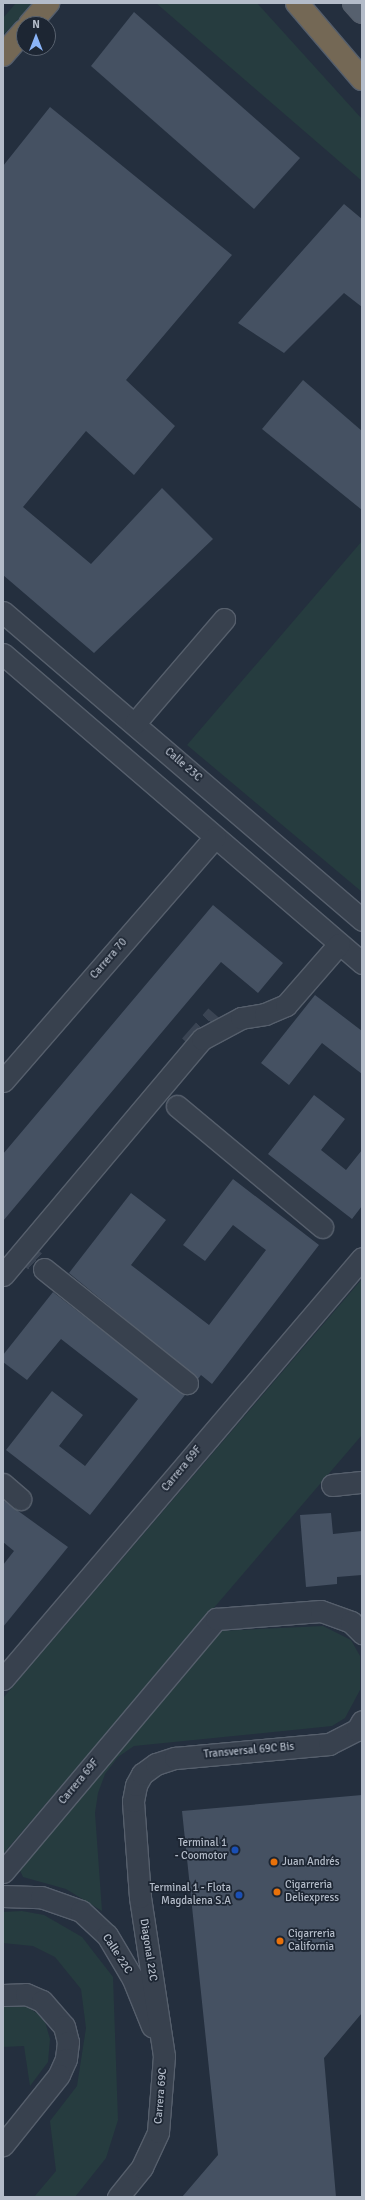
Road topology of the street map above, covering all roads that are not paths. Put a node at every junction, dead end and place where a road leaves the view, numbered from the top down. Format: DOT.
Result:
graph roads {
  1 [pos="48,3"];
  2 [pos="297,3"];
  3 [pos="354,3"];
  4 [pos="362,12"];
  5 [pos="37,16"];
  6 [pos="362,79"];
  7 [pos="3,612"];
  8 [pos="224,619"];
  9 [pos="3,654"];
  10 [pos="135,723"];
  11 [pos="215,837"];
  12 [pos="362,920"];
  13 [pos="339,944"];
  14 [pos="362,963"];
  15 [pos="286,1005"];
  16 [pos="216,1015"];
  17 [pos="3,1081"];
  18 [pos="177,1106"];
  19 [pos="322,1227"];
  20 [pos="362,1258"];
  21 [pos="44,1269"];
  22 [pos="3,1275"];
  23 [pos="187,1383"];
  24 [pos="362,1482"];
  25 [pos="3,1484"];
  26 [pos="332,1485"];
  27 [pos="20,1499"];
  28 [pos="362,1633"];
  29 [pos="3,1679"];
  30 [pos="359,1726"];
  31 [pos="142,1774"];
  32 [pos="3,1872"];
  33 [pos="3,1896"];
  34 [pos="3,1995"];
  35 [pos="164,2056"];
  36 [pos="3,2145"];
  37 [pos="118,2197"];
  1 -- 5 [label="highway"];
  2 -- 6 [label="highway"];
  3 -- 4 [label="main road"];
  7 -- 10 [label="street, Calle 23C"];
  8 -- 10 [label="street"];
  9 -- 11 [label="street"];
  10 -- 12 [label="street, Calle 23C"];
  11 -- 13 [label="street"];
  11 -- 17 [label="street, Carrera 70"];
  13 -- 14 [label="street"];
  13 -- 15 [label="street"];
  15 -- 16 [label="street"];
  15 -- 22 [label="street"];
  18 -- 19 [label="street"];
  20 -- 29 [label="street, Carrera 69F"];
  21 -- 23 [label="street"];
  24 -- 26 [label="street"];
  25 -- 27 [label="street"];
  28 -- 32 [label="street, Carrera 69F"];
  30 -- 31 [label="street, Transversal 69C Bis"];
  31 -- 35 [label="street, Diagonal 22C"];
  33 -- 35 [label="street, Calle 22C"];
  34 -- 36 [label="street"];
  35 -- 37 [label="street, Carrera 69C"];
}
